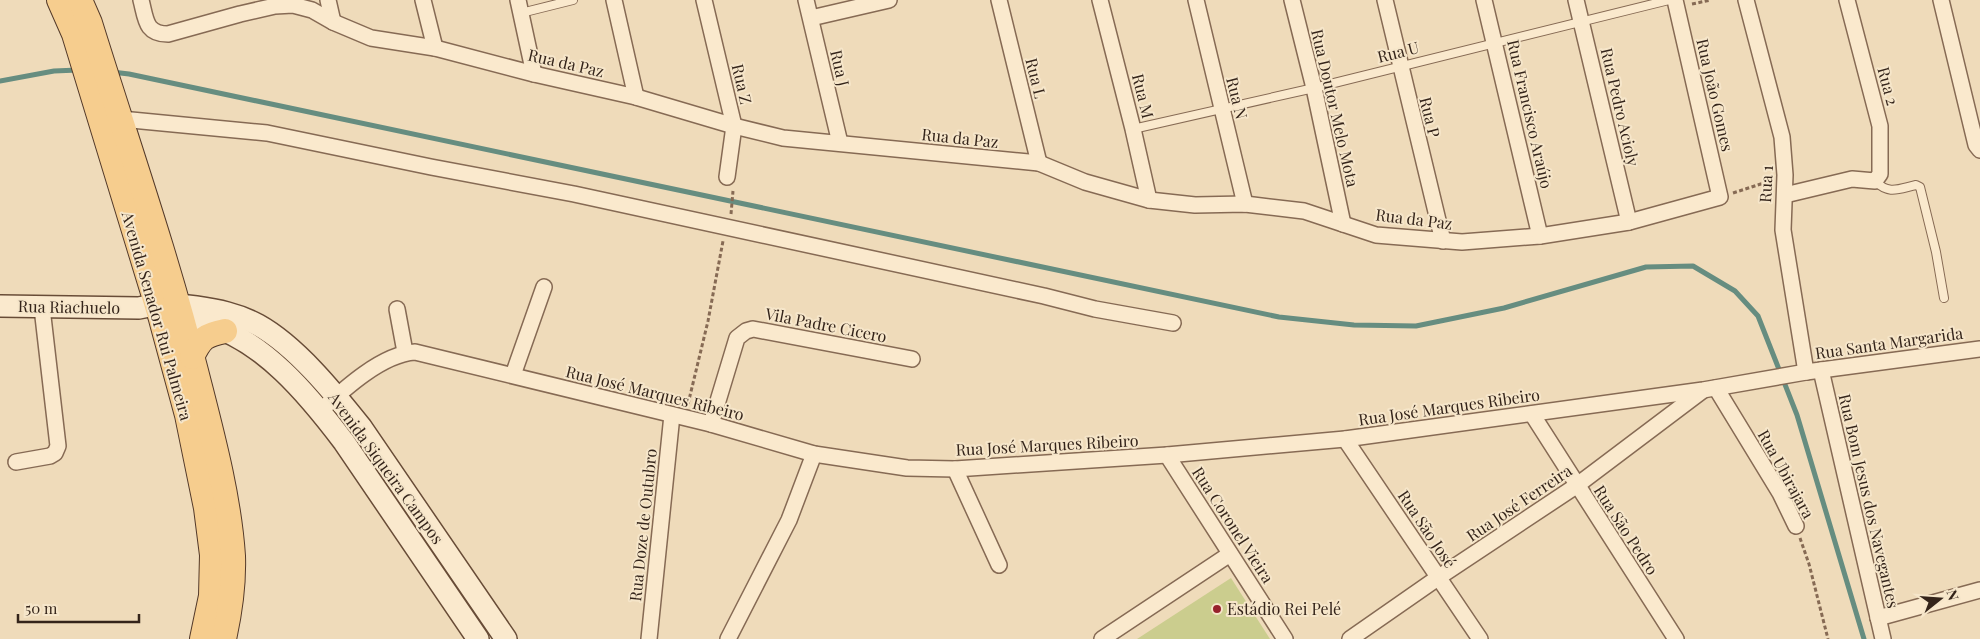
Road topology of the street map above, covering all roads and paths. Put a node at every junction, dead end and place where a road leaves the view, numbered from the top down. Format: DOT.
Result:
graph roads {
  1 [pos="59,0"];
  2 [pos="80,0"];
  3 [pos="141,0"];
  4 [pos="328,0"];
  5 [pos="423,0"];
  6 [pos="573,0"];
  7 [pos="614,0"];
  8 [pos="704,0"];
  9 [pos="806,0"];
  10 [pos="889,0"];
  11 [pos="999,0"];
  12 [pos="1100,0"];
  13 [pos="1196,0"];
  14 [pos="1292,0"];
  15 [pos="1385,0"];
  16 [pos="1484,0"];
  17 [pos="1576,0"];
  18 [pos="1669,0"];
  19 [pos="1675,0"];
  20 [pos="1711,0"];
  21 [pos="1746,0"];
  22 [pos="1848,0"];
  23 [pos="1941,0"];
  24 [pos="1694,4"];
  25 [pos="519,6"];
  26 [pos="238,7"];
  27 [pos="811,18"];
  28 [pos="333,22"];
  29 [pos="1582,22"];
  30 [pos="82,29"];
  31 [pos="1496,43"];
  32 [pos="434,48"];
  33 [pos="1400,66"];
  34 [pos="534,74"];
  35 [pos="1314,88"];
  36 [pos="636,97"];
  37 [pos="1221,107"];
  38 [pos="110,109"];
  39 [pos="734,126"];
  40 [pos="1133,129"];
  41 [pos="840,143"];
  42 [pos="1978,147"];
  43 [pos="1039,164"];
  44 [pos="1785,175"];
  45 [pos="1875,181"];
  46 [pos="730,183"];
  47 [pos="1785,195"];
  48 [pos="1720,197"];
  49 [pos="1149,200"];
  50 [pos="1246,204"];
  51 [pos="1629,222"];
  52 [pos="1343,224"];
  53 [pos="730,225"];
  54 [pos="1540,236"];
  55 [pos="1443,241"];
  56 [pos="544,287"];
  57 [pos="1944,298"];
  58 [pos="0,306"];
  59 [pos="42,308"];
  60 [pos="398,309"];
  61 [pos="163,311"];
  62 [pos="1172,323"];
  63 [pos="225,331"];
  64 [pos="1980,349"];
  65 [pos="405,352"];
  66 [pos="192,356"];
  67 [pos="912,359"];
  68 [pos="515,368"];
  69 [pos="1810,372"];
  70 [pos="1710,389"];
  71 [pos="337,396"];
  72 [pos="320,411"];
  73 [pos="1532,414"];
  74 [pos="678,417"];
  75 [pos="711,424"];
  76 [pos="1345,439"];
  77 [pos="814,454"];
  78 [pos="1168,455"];
  79 [pos="16,462"];
  80 [pos="955,469"];
  81 [pos="1576,486"];
  82 [pos="1796,526"];
  83 [pos="1230,554"];
  84 [pos="999,565"];
  85 [pos="1439,577"];
  86 [pos="1980,590"];
  87 [pos="1878,618"];
  88 [pos="202,639"];
  89 [pos="224,639"];
  90 [pos="478,639"];
  91 [pos="506,639"];
  92 [pos="649,639"];
  93 [pos="728,639"];
  94 [pos="1102,639"];
  95 [pos="1285,639"];
  96 [pos="1350,639"];
  97 [pos="1480,639"];
  98 [pos="1676,639"];
  99 [pos="1828,639"];
  100 [pos="1883,639"];
  1 -- 30 [label="main road, Avenida Senador Rui Palmeira"];
  2 -- 30 [label="main road, Avenida Senador Rui Palmeira"];
  3 -- 26 [label="street, Rua da Paz"];
  4 -- 28 [label="street"];
  5 -- 32 [label="street"];
  6 -- 25 [label="lane"];
  7 -- 36 [label="street"];
  8 -- 39 [label="street, Rua Z"];
  9 -- 27 [label="street, Rua J"];
  10 -- 27 [label="street"];
  11 -- 43 [label="street, Rua L"];
  12 -- 40 [label="street, Rua M"];
  13 -- 37 [label="street, Rua N"];
  14 -- 35 [label="street, Rua Doutor Melo Mota"];
  15 -- 33 [label="street, Rua P"];
  16 -- 31 [label="street, Rua Francisco Araújo"];
  17 -- 29 [label="street, Rua Pedro Acioly"];
  18 -- 29 [label="lane, Rua U"];
  19 -- 48 [label="street, Rua João Gomes"];
  20 -- 24 [label="path"];
  21 -- 44 [label="street, Rua 1"];
  22 -- 45 [label="street, Rua 2"];
  23 -- 42 [label="street"];
  25 -- 34 [label="street"];
  26 -- 28 [label="street, Rua da Paz"];
  27 -- 41 [label="street, Rua J"];
  28 -- 32 [label="street, Rua da Paz"];
  29 -- 31 [label="lane, Rua U"];
  29 -- 51 [label="street, Rua Pedro Acioly"];
  30 -- 38 [label="main road, Avenida Senador Rui Palmeira"];
  31 -- 33 [label="lane, Rua U"];
  31 -- 54 [label="street, Rua Francisco Araújo"];
  32 -- 34 [label="street, Rua da Paz"];
  33 -- 35 [label="lane, Rua U"];
  33 -- 55 [label="street, Rua P"];
  34 -- 36 [label="street, Rua da Paz"];
  35 -- 37 [label="lane, Rua U"];
  35 -- 52 [label="street, Rua Doutor Melo Mota"];
  36 -- 39 [label="street, Rua da Paz"];
  37 -- 40 [label="lane, Rua U"];
  37 -- 50 [label="street, Rua N"];
  38 -- 53 [label="street"];
  38 -- 61 [label="main road, Avenida Senador Rui Palmeira"];
  39 -- 41 [label="street, Rua da Paz"];
  39 -- 46 [label="street, Rua Z"];
  40 -- 49 [label="street, Rua M"];
  41 -- 43 [label="street, Rua da Paz"];
  43 -- 49 [label="street, Rua da Paz"];
  44 -- 47 [label="street, Rua 1"];
  44 -- 48 [label="path"];
  45 -- 47 [label="street"];
  45 -- 57 [label="lane"];
  46 -- 53 [label="path"];
  47 -- 69 [label="street, Rua 1"];
  48 -- 51 [label="street, Rua da Paz"];
  49 -- 50 [label="street, Rua da Paz"];
  50 -- 52 [label="street, Rua da Paz"];
  51 -- 54 [label="street, Rua da Paz"];
  52 -- 55 [label="street, Rua da Paz"];
  53 -- 62 [label="street"];
  53 -- 74 [label="path"];
  54 -- 55 [label="street, Rua da Paz"];
  56 -- 68 [label="street"];
  58 -- 59 [label="main road, Rua Riachuelo"];
  59 -- 61 [label="main road, Rua Riachuelo"];
  59 -- 79 [label="street"];
  60 -- 65 [label="street"];
  61 -- 63 [label="main road, Avenida Siqueira Campos"];
  61 -- 66 [label="main road, Avenida Senador Rui Palmeira"];
  61 -- 71 [label="main road, Avenida Siqueira Campos"];
  61 -- 88 [label="main road, Avenida Senador Rui Palmeira"];
  63 -- 66 [label="main road"];
  63 -- 72 [label="main road, Avenida Siqueira Campos"];
  64 -- 69 [label="street, Rua Santa Margarida"];
  65 -- 68 [label="street, Rua José Marques Ribeiro"];
  65 -- 71 [label="street"];
  66 -- 89 [label="main road, Avenida Senador Rui Palmeira"];
  67 -- 75 [label="street, Vila Padre Cicero"];
  68 -- 74 [label="street, Rua José Marques Ribeiro"];
  69 -- 70 [label="street, Rua José Marques Ribeiro"];
  69 -- 87 [label="street, Rua Bom Jesus dos Navegantes"];
  70 -- 73 [label="street, Rua José Marques Ribeiro"];
  70 -- 81 [label="street, Rua José Ferreira"];
  70 -- 82 [label="street, Rua Ubirajara"];
  71 -- 72 [label="street"];
  71 -- 91 [label="main road, Avenida Siqueira Campos"];
  72 -- 90 [label="main road, Avenida Siqueira Campos"];
  73 -- 76 [label="street, Rua José Marques Ribeiro"];
  73 -- 81 [label="street, Rua São Pedro"];
  74 -- 75 [label="street, Rua José Marques Ribeiro"];
  74 -- 92 [label="street, Rua Doze de Outubro"];
  75 -- 77 [label="street, Rua José Marques Ribeiro"];
  76 -- 78 [label="street, Rua José Marques Ribeiro"];
  76 -- 85 [label="street, Rua São José"];
  77 -- 80 [label="street, Rua José Marques Ribeiro"];
  77 -- 93 [label="street"];
  78 -- 80 [label="street, Rua José Marques Ribeiro"];
  78 -- 83 [label="street, Rua Coronel Vieira"];
  80 -- 84 [label="street"];
  81 -- 85 [label="street, Rua José Ferreira"];
  81 -- 98 [label="street, Rua São Pedro"];
  82 -- 99 [label="path, Rua Ubirajara"];
  83 -- 94 [label="street"];
  83 -- 95 [label="street, Rua Coronel Vieira"];
  85 -- 96 [label="street, Rua José Ferreira"];
  85 -- 97 [label="street, Rua São José"];
  86 -- 87 [label="street"];
  87 -- 100 [label="street, Rua Bom Jesus dos Navegantes"];
}
